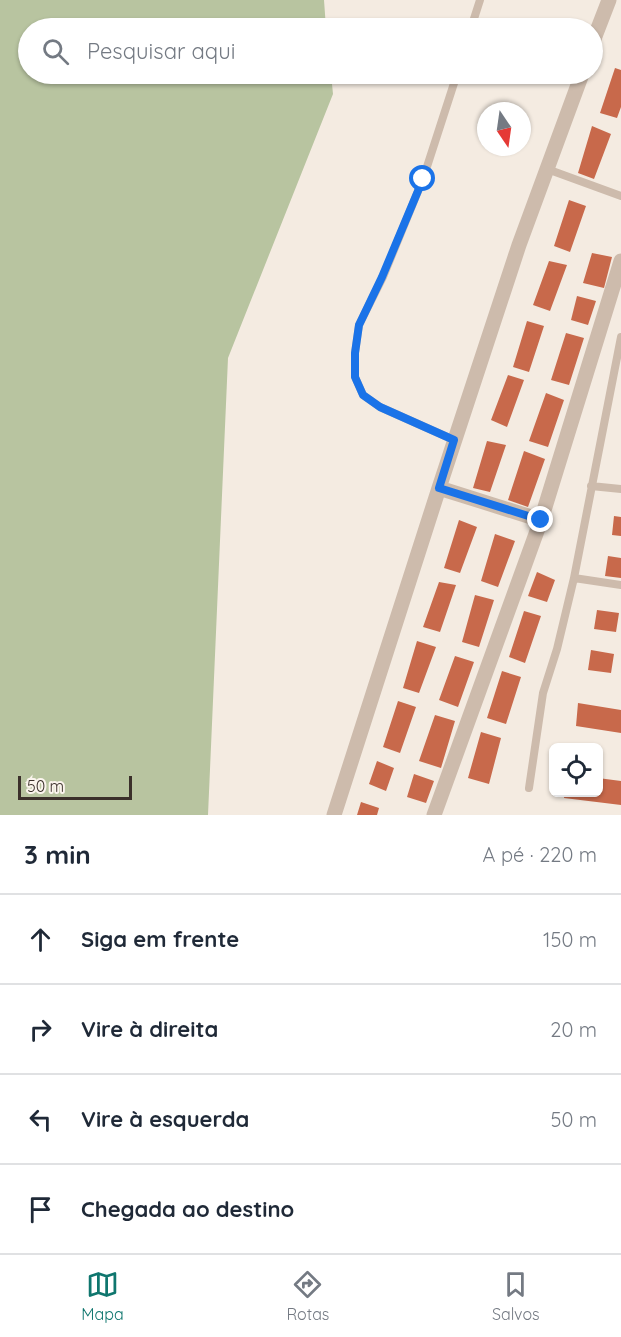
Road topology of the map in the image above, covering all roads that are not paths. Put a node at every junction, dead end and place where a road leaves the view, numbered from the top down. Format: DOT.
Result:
graph roads {
  1 [pos="480,0"];
  2 [pos="609,0"];
  3 [pos="474,18"];
  4 [pos="602,18"];
  5 [pos="454,84"];
  6 [pos="578,84"];
  7 [pos="547,169"];
  8 [pos="621,196"];
  9 [pos="621,261"];
  10 [pos="621,337"];
  11 [pos="454,440"];
  12 [pos="591,486"];
  13 [pos="439,488"];
  14 [pos="621,489"];
  15 [pos="541,520"];
  16 [pos="574,578"];
  17 [pos="621,585"];
  18 [pos="529,788"];
  19 [pos="334,815"];
  20 [pos="434,815"];
  1 -- 3 [label="lane"];
  2 -- 4 [label="street"];
  5 -- 11 [label="lane"];
  6 -- 7 [label="street"];
  7 -- 8 [label="lane"];
  7 -- 11 [label="street"];
  9 -- 15 [label="street"];
  10 -- 12 [label="lane"];
  11 -- 13 [label="street"];
  12 -- 14 [label="lane"];
  12 -- 16 [label="lane"];
  13 -- 15 [label="street"];
  13 -- 19 [label="street"];
  15 -- 20 [label="street"];
  16 -- 17 [label="lane"];
  16 -- 18 [label="lane"];
}
